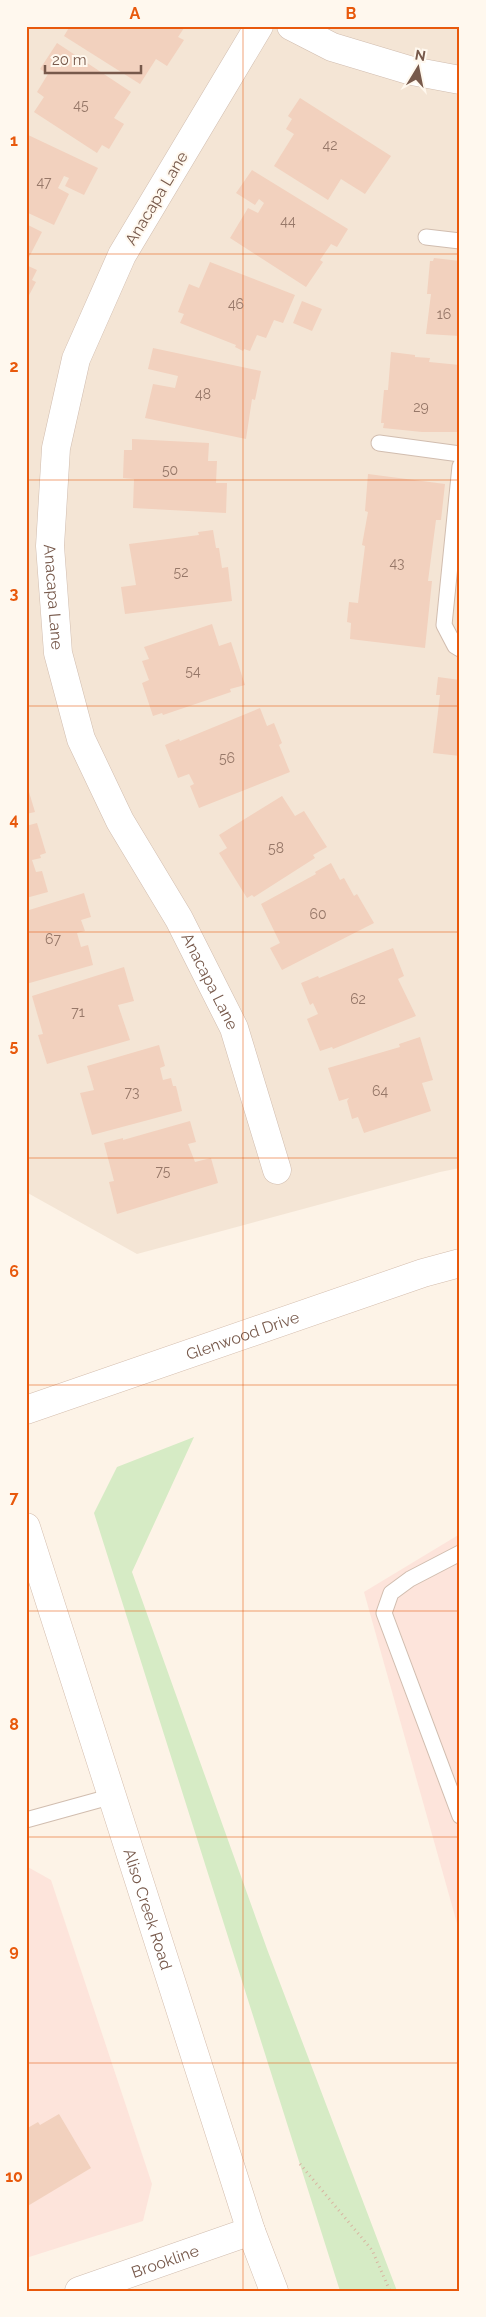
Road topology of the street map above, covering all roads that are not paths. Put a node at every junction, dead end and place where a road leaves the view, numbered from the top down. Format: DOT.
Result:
graph roads {
  1 [pos="259,26"];
  2 [pos="291,26"];
  3 [pos="460,80"];
  4 [pos="426,237"];
  5 [pos="460,241"];
  6 [pos="379,443"];
  7 [pos="460,454"];
  8 [pos="460,466"];
  9 [pos="458,648"];
  10 [pos="277,1170"];
  11 [pos="460,1264"];
  12 [pos="26,1410"];
  13 [pos="26,1527"];
  14 [pos="460,1553"];
  15 [pos="113,1796"];
  16 [pos="460,1816"];
  17 [pos="26,1820"];
  18 [pos="252,2231"];
  19 [pos="79,2291"];
  20 [pos="274,2291"];
  1 -- 10 [label="street, Anacapa Lane"];
  2 -- 3 [label="street"];
  4 -- 5 [label="lane"];
  6 -- 7 [label="lane"];
  8 -- 9 [label="lane"];
  11 -- 12 [label="street, Glenwood Drive"];
  13 -- 15 [label="street, Aliso Creek Road"];
  14 -- 16 [label="lane"];
  15 -- 17 [label="lane"];
  15 -- 18 [label="street, Aliso Creek Road"];
  18 -- 19 [label="street, Brookline"];
  18 -- 20 [label="street, Aliso Creek Road"];
}
